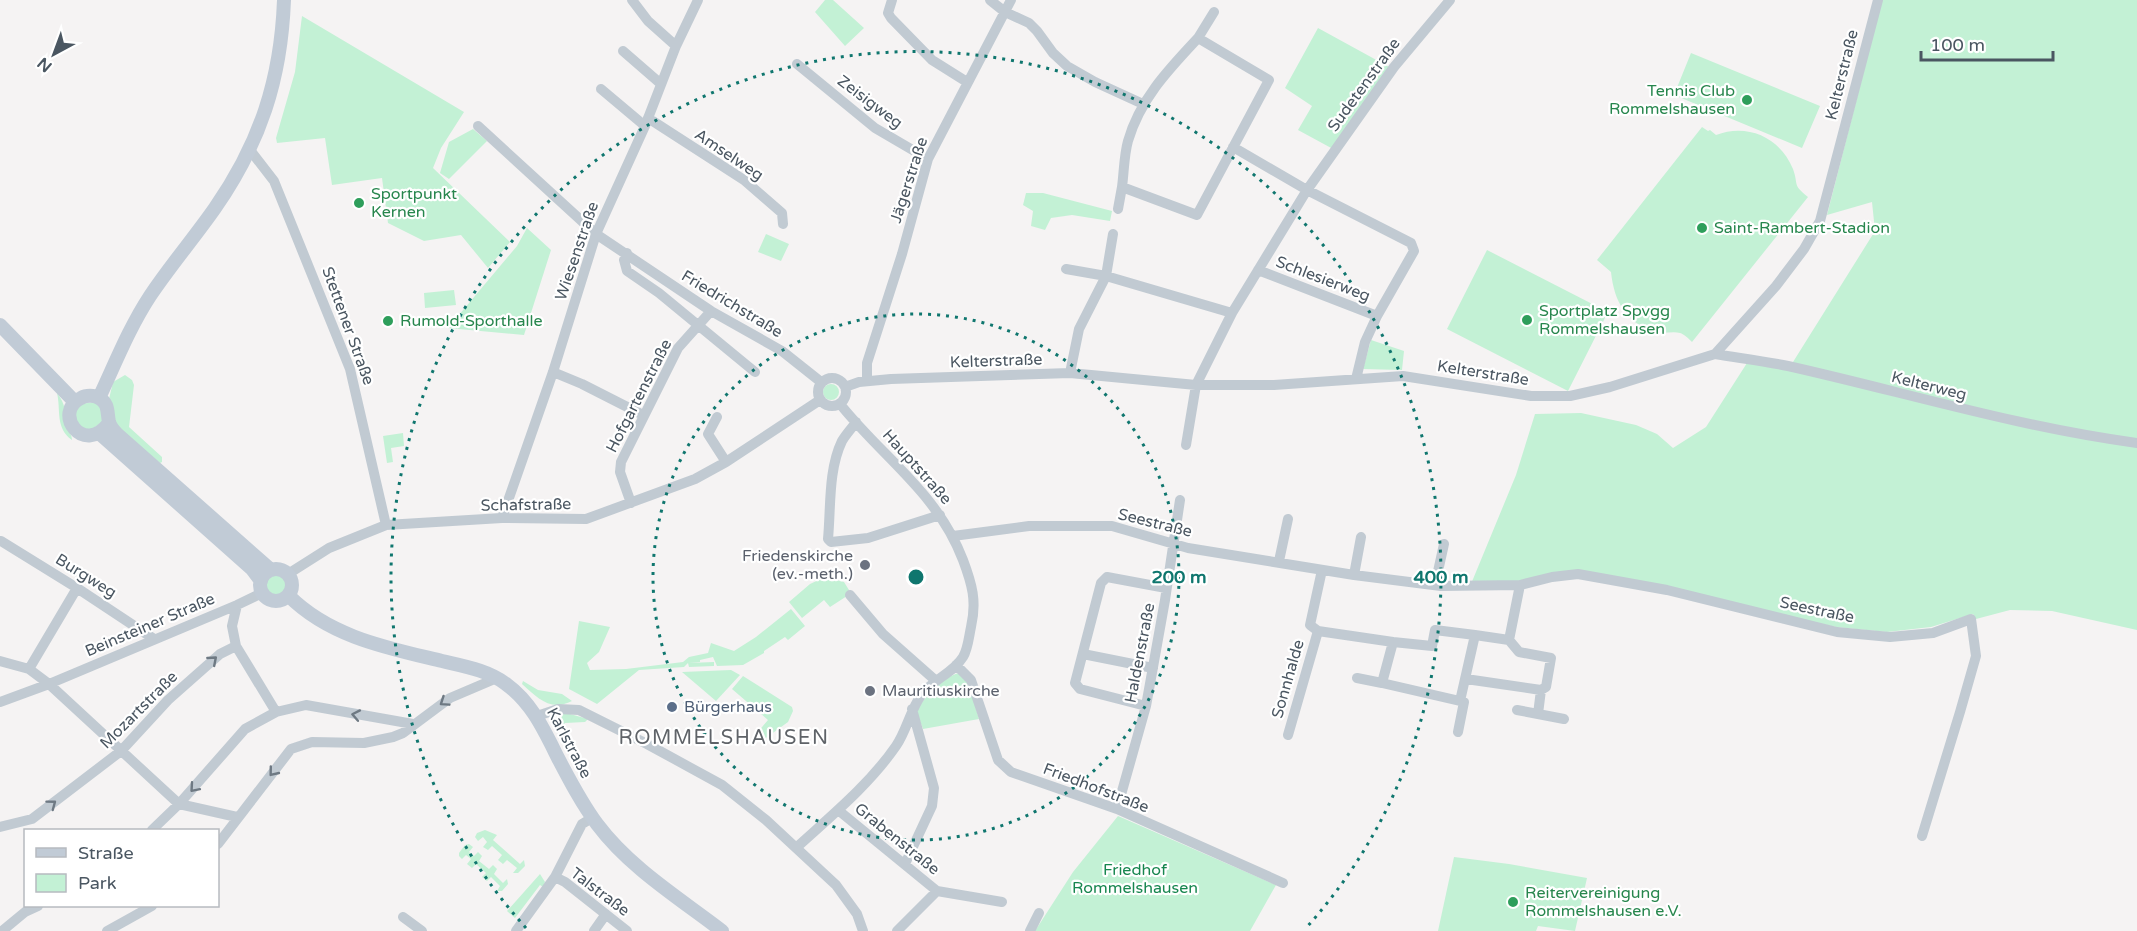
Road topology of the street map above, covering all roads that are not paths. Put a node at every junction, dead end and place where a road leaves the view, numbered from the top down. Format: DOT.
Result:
graph roads {
  1 [pos="284,0"];
  2 [pos="632,0"];
  3 [pos="698,0"];
  4 [pos="892,0"];
  5 [pos="990,0"];
  6 [pos="1011,0"];
  7 [pos="1450,0"];
  8 [pos="1878,0"];
  9 [pos="1005,12"];
  10 [pos="1214,12"];
  11 [pos="1197,38"];
  12 [pos="676,46"];
  13 [pos="623,51"];
  14 [pos="797,64"];
  15 [pos="967,82"];
  16 [pos="661,84"];
  17 [pos="601,89"];
  18 [pos="1143,104"];
  19 [pos="646,122"];
  20 [pos="478,126"];
  21 [pos="1233,147"];
  22 [pos="250,150"];
  23 [pos="928,159"];
  24 [pos="1122,187"];
  25 [pos="1307,190"];
  26 [pos="1118,209"];
  27 [pos="783,224"];
  28 [pos="596,234"];
  29 [pos="1113,234"];
  30 [pos="627,253"];
  31 [pos="1066,269"];
  32 [pos="1258,270"];
  33 [pos="1106,276"];
  34 [pos="711,311"];
  35 [pos="1232,313"];
  36 [pos="1377,316"];
  37 [pos="0,325"];
  38 [pos="697,326"];
  39 [pos="1715,354"];
  40 [pos="553,372"];
  41 [pos="755,372"];
  42 [pos="1070,373"];
  43 [pos="1356,379"];
  44 [pos="867,381"];
  45 [pos="821,382"];
  46 [pos="1196,385"];
  47 [pos="844,387"];
  48 [pos="99,398"];
  49 [pos="819,400"];
  50 [pos="75,402"];
  51 [pos="840,404"];
  52 [pos="643,415"];
  53 [pos="717,417"];
  54 [pos="856,422"];
  55 [pos="109,423"];
  56 [pos="99,433"];
  57 [pos="2137,443"];
  58 [pos="1186,445"];
  59 [pos="726,462"];
  60 [pos="1180,500"];
  61 [pos="631,503"];
  62 [pos="940,515"];
  63 [pos="502,519"];
  64 [pos="1288,519"];
  65 [pos="386,525"];
  66 [pos="952,536"];
  67 [pos="1361,537"];
  68 [pos="1,541"];
  69 [pos="1444,544"];
  70 [pos="1174,545"];
  71 [pos="1279,561"];
  72 [pos="270,570"];
  73 [pos="1322,570"];
  74 [pos="288,574"];
  75 [pos="1354,575"];
  76 [pos="1435,585"];
  77 [pos="1520,585"];
  78 [pos="261,587"];
  79 [pos="77,588"];
  80 [pos="1166,588"];
  81 [pos="289,596"];
  82 [pos="850,596"];
  83 [pos="237,605"];
  84 [pos="1318,631"];
  85 [pos="1474,635"];
  86 [pos="154,639"];
  87 [pos="1509,640"];
  88 [pos="1392,642"];
  89 [pos="236,646"];
  90 [pos="1083,654"];
  91 [pos="0,661"];
  92 [pos="956,665"];
  93 [pos="1153,668"];
  94 [pos="29,669"];
  95 [pos="497,678"];
  96 [pos="1357,678"];
  97 [pos="1466,678"];
  98 [pos="935,680"];
  99 [pos="1382,683"];
  100 [pos="49,684"];
  101 [pos="1541,690"];
  102 [pos="1460,701"];
  103 [pos="0,702"];
  104 [pos="1146,706"];
  105 [pos="912,710"];
  106 [pos="1517,710"];
  107 [pos="276,712"];
  108 [pos="1538,714"];
  109 [pos="537,716"];
  110 [pos="1564,719"];
  111 [pos="413,724"];
  112 [pos="1458,732"];
  113 [pos="1288,735"];
  114 [pos="121,751"];
  115 [pos="179,804"];
  116 [pos="1117,809"];
  117 [pos="838,810"];
  118 [pos="237,817"];
  119 [pos="592,818"];
  120 [pos="0,827"];
  121 [pos="154,829"];
  122 [pos="1922,836"];
  123 [pos="219,843"];
  124 [pos="797,847"];
  125 [pos="905,864"];
  126 [pos="555,877"];
  127 [pos="1283,883"];
  128 [pos="937,891"];
  129 [pos="1002,902"];
  130 [pos="36,907"];
  131 [pos="150,907"];
  132 [pos="1039,913"];
  133 [pos="606,914"];
  134 [pos="403,917"];
  135 [pos="2,931"];
  136 [pos="107,931"];
  137 [pos="422,931"];
  138 [pos="516,931"];
  139 [pos="594,931"];
  140 [pos="627,931"];
  141 [pos="722,931"];
  142 [pos="862,931"];
  143 [pos="897,931"];
  144 [pos="1030,931"];
  1 -- 22 [label="main road"];
  2 -- 12 [label="street"];
  3 -- 12 [label="street, Wiesenstraße"];
  4 -- 15 [label="street"];
  5 -- 9 [label="street"];
  6 -- 9 [label="street, Jägerstraße"];
  7 -- 25 [label="street, Sudetenstraße"];
  8 -- 39 [label="street, Kelterstraße"];
  9 -- 15 [label="street, Jägerstraße"];
  9 -- 18 [label="street"];
  10 -- 11 [label="street"];
  11 -- 18 [label="street"];
  11 -- 21 [label="street"];
  12 -- 16 [label="street, Wiesenstraße"];
  13 -- 16 [label="street"];
  14 -- 23 [label="street, Zeisigweg"];
  15 -- 23 [label="street, Jägerstraße"];
  16 -- 19 [label="street, Wiesenstraße"];
  17 -- 19 [label="street, Amselweg"];
  18 -- 24 [label="street"];
  19 -- 27 [label="street, Amselweg"];
  19 -- 28 [label="street, Wiesenstraße"];
  20 -- 28 [label="street, Friedrichstraße"];
  21 -- 24 [label="street"];
  21 -- 25 [label="street"];
  22 -- 48 [label="main road"];
  22 -- 65 [label="street, Stettener Straße"];
  23 -- 44 [label="street, Jägerstraße"];
  24 -- 26 [label="street"];
  25 -- 32 [label="street, Sudetenstraße"];
  25 -- 36 [label="street"];
  28 -- 30 [label="street, Friedrichstraße"];
  28 -- 40 [label="street, Wiesenstraße"];
  29 -- 33 [label="street"];
  30 -- 34 [label="street, Friedrichstraße"];
  30 -- 38 [label="street, Friedrichstraße"];
  31 -- 33 [label="street"];
  32 -- 35 [label="street, Sudetenstraße"];
  32 -- 36 [label="street, Schlesierweg"];
  33 -- 35 [label="street"];
  33 -- 42 [label="street"];
  34 -- 38 [label="street, Hofgartenstraße"];
  34 -- 45 [label="street, Friedrichstraße"];
  35 -- 46 [label="street, Sudetenstraße"];
  36 -- 43 [label="street"];
  37 -- 50 [label="main road"];
  38 -- 41 [label="street, Friedrichstraße"];
  38 -- 52 [label="street, Hofgartenstraße"];
  39 -- 43 [label="street, Kelterstraße"];
  39 -- 57 [label="street, Kelterweg"];
  40 -- 52 [label="street"];
  40 -- 63 [label="street, Wiesenstraße"];
  42 -- 44 [label="street, Kelterstraße"];
  42 -- 46 [label="street, Kelterstraße"];
  43 -- 46 [label="street, Kelterstraße"];
  44 -- 47 [label="street, Kelterstraße"];
  45 -- 47 [label="street"];
  45 -- 49 [label="street"];
  46 -- 58 [label="street"];
  47 -- 51 [label="street"];
  48 -- 50 [label="main road"];
  48 -- 55 [label="main road"];
  49 -- 51 [label="street"];
  49 -- 59 [label="street, Schafstraße"];
  50 -- 56 [label="main road"];
  51 -- 54 [label="street, Hauptstraße"];
  52 -- 61 [label="street, Hofgartenstraße"];
  53 -- 59 [label="street"];
  54 -- 62 [label="street, Hauptstraße"];
  54 -- 62 [label="street"];
  55 -- 56 [label="main road"];
  55 -- 72 [label="main road"];
  56 -- 78 [label="main road"];
  59 -- 61 [label="street, Schafstraße"];
  60 -- 70 [label="street, Haldenstraße"];
  61 -- 63 [label="street, Schafstraße"];
  62 -- 66 [label="street, Hauptstraße"];
  63 -- 65 [label="street, Schafstraße"];
  64 -- 71 [label="street"];
  65 -- 74 [label="street, Schafstraße"];
  66 -- 70 [label="street, Seestraße"];
  66 -- 92 [label="street, Hauptstraße"];
  67 -- 75 [label="street"];
  68 -- 79 [label="street, Burgweg"];
  69 -- 76 [label="street"];
  70 -- 71 [label="street, Seestraße"];
  70 -- 80 [label="street, Haldenstraße"];
  71 -- 73 [label="street, Seestraße"];
  72 -- 74 [label="main road"];
  72 -- 78 [label="main road"];
  73 -- 75 [label="street, Seestraße"];
  73 -- 84 [label="street, Sonnhalde"];
  74 -- 81 [label="main road"];
  75 -- 76 [label="street, Seestraße"];
  76 -- 77 [label="street, Seestraße"];
  77 -- 87 [label="street"];
  77 -- 122 [label="street, Seestraße"];
  78 -- 81 [label="main road"];
  78 -- 83 [label="street, Beinsteiner Straße"];
  79 -- 86 [label="street, Burgweg"];
  79 -- 94 [label="street"];
  80 -- 90 [label="street"];
  80 -- 93 [label="street, Haldenstraße"];
  81 -- 95 [label="main road, Karlstraße"];
  82 -- 98 [label="street"];
  83 -- 86 [label="street, Beinsteiner Straße"];
  83 -- 89 [label="street"];
  84 -- 88 [label="street, Sonnhalde"];
  84 -- 113 [label="street, Sonnhalde"];
  85 -- 87 [label="street"];
  85 -- 88 [label="street, Sonnhalde"];
  85 -- 97 [label="street"];
  86 -- 100 [label="street, Beinsteiner Straße"];
  87 -- 101 [label="street"];
  88 -- 99 [label="street"];
  89 -- 107 [label="street"];
  114 -- 89 [label="street, Mozartstraße, one-way"];
  90 -- 93 [label="street"];
  90 -- 104 [label="street"];
  91 -- 94 [label="street"];
  92 -- 98 [label="street, Hauptstraße"];
  92 -- 116 [label="street, Friedhofstraße"];
  93 -- 104 [label="street, Haldenstraße"];
  94 -- 100 [label="street"];
  95 -- 109 [label="main road, Karlstraße"];
  95 -- 111 [label="street, one-way"];
  96 -- 99 [label="street"];
  97 -- 101 [label="street"];
  97 -- 102 [label="street"];
  98 -- 105 [label="street, Hauptstraße"];
  99 -- 102 [label="street"];
  100 -- 103 [label="street, Beinsteiner Straße"];
  100 -- 114 [label="street"];
  101 -- 108 [label="street"];
  102 -- 112 [label="street"];
  104 -- 116 [label="street, Haldenstraße"];
  105 -- 117 [label="street, Hauptstraße"];
  105 -- 125 [label="street"];
  106 -- 108 [label="street"];
  111 -- 107 [label="street, one-way"];
  107 -- 115 [label="street, one-way"];
  108 -- 110 [label="street"];
  109 -- 119 [label="main road, Karlstraße"];
  109 -- 124 [label="street"];
  111 -- 118 [label="street, one-way"];
  114 -- 115 [label="street"];
  120 -- 114 [label="street, Mozartstraße, one-way"];
  115 -- 118 [label="street"];
  115 -- 121 [label="street"];
  116 -- 127 [label="street, Friedhofstraße"];
  117 -- 124 [label="street, Hauptstraße"];
  117 -- 125 [label="street, Grabenstraße"];
  118 -- 123 [label="street"];
  119 -- 126 [label="street"];
  119 -- 141 [label="main road, Karlstraße"];
  124 -- 142 [label="street"];
  125 -- 128 [label="street, Grabenstraße"];
  126 -- 133 [label="street, Talstraße"];
  126 -- 138 [label="street"];
  128 -- 129 [label="street"];
  128 -- 143 [label="street"];
  130 -- 135 [label="street"];
  131 -- 136 [label="street"];
  132 -- 144 [label="street"];
  133 -- 139 [label="street"];
  133 -- 140 [label="street, Talstraße"];
  134 -- 137 [label="street"];
}
